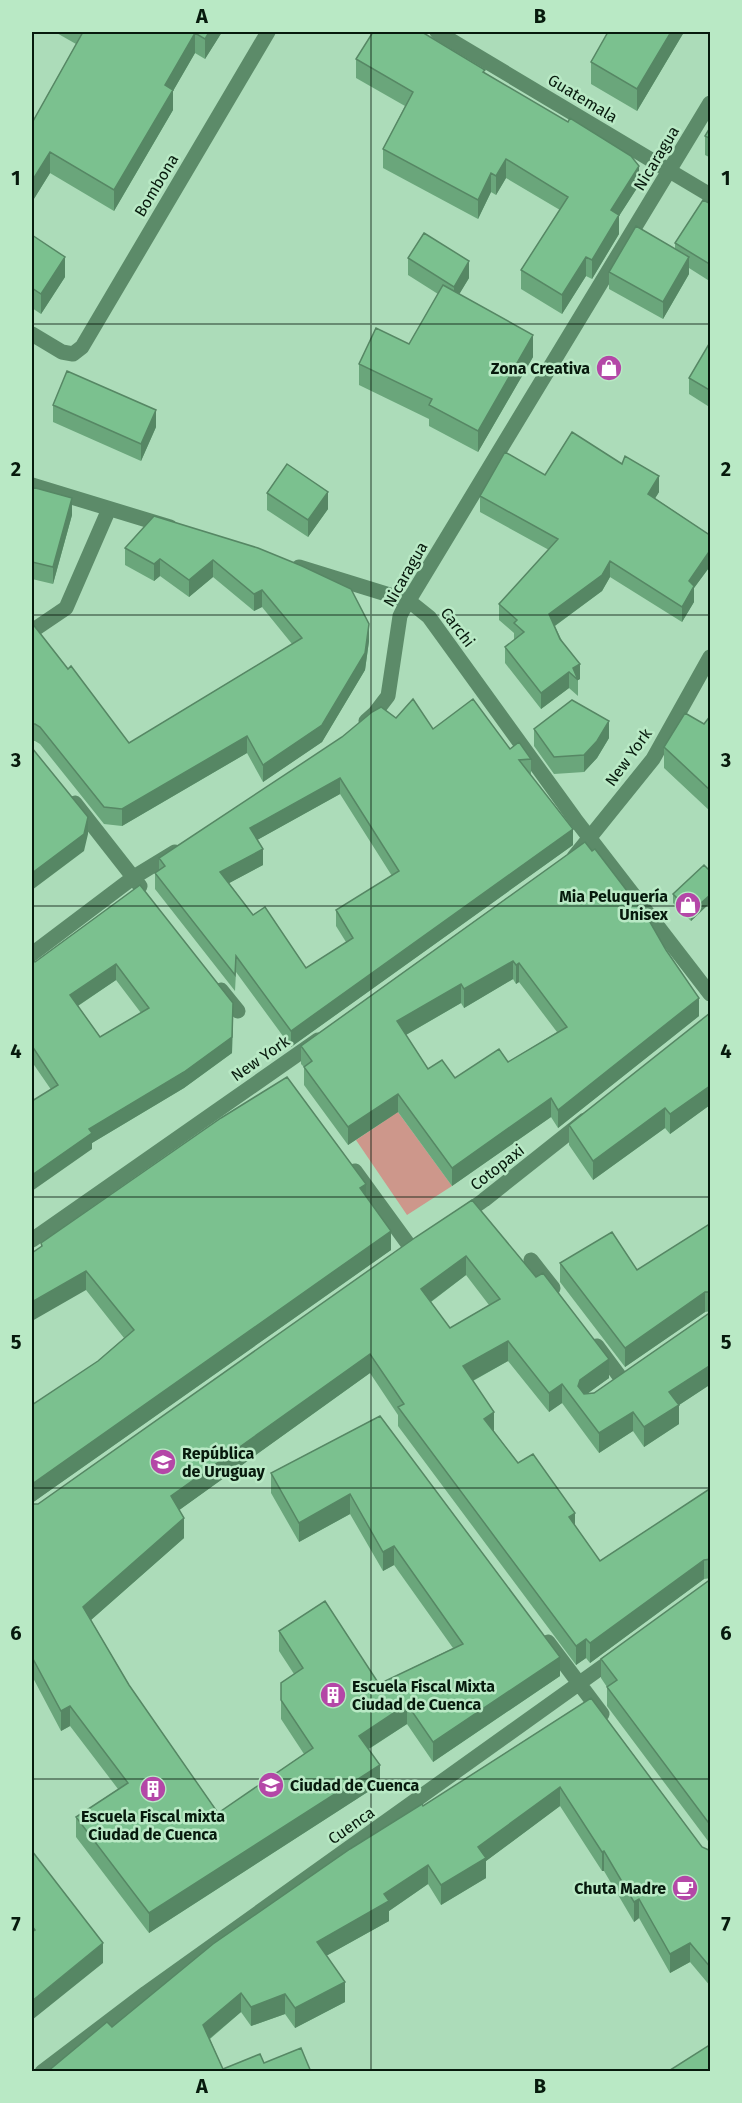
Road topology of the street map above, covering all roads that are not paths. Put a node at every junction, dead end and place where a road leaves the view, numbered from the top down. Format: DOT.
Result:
graph roads {
  1 [pos="268,32"];
  2 [pos="437,32"];
  3 [pos="711,103"];
  4 [pos="669,170"];
  5 [pos="711,195"];
  6 [pos="32,334"];
  7 [pos="32,485"];
  8 [pos="109,508"];
  9 [pos="187,533"];
  10 [pos="287,564"];
  11 [pos="409,602"];
  12 [pos="32,631"];
  13 [pos="711,657"];
  14 [pos="352,732"];
  15 [pos="66,792"];
  16 [pos="590,837"];
  17 [pos="188,844"];
  18 [pos="558,869"];
  19 [pos="134,877"];
  20 [pos="151,900"];
  21 [pos="32,954"];
  22 [pos="209,974"];
  23 [pos="711,994"];
  24 [pos="238,1011"];
  25 [pos="331,1030"];
  26 [pos="279,1068"];
  27 [pos="290,1081"];
  28 [pos="592,1114"];
  29 [pos="344,1155"];
  30 [pos="448,1224"];
  31 [pos="32,1240"];
  32 [pos="411,1249"];
  33 [pos="531,1260"];
  34 [pos="559,1296"];
  35 [pos="587,1333"];
  36 [pos="637,1371"];
  37 [pos="539,1631"];
  38 [pos="626,1650"];
  39 [pos="579,1684"];
  40 [pos="614,1731"];
  41 [pos="42,2072"];
  1 -- 6 [label="street, Bombona"];
  2 -- 4 [label="street, Guatemala"];
  3 -- 4 [label="street, Nicaragua"];
  4 -- 5 [label="street, Guatemala"];
  4 -- 11 [label="street, Nicaragua"];
  7 -- 8 [label="street"];
  8 -- 9 [label="street"];
  8 -- 12 [label="street"];
  10 -- 11 [label="street, Carchi"];
  11 -- 14 [label="street, Nicaragua"];
  11 -- 16 [label="street, Carchi"];
  13 -- 16 [label="street, New York"];
  15 -- 19 [label="street"];
  16 -- 18 [label="street, New York"];
  16 -- 23 [label="street, Carchi"];
  17 -- 19 [label="street"];
  19 -- 20 [label="street"];
  19 -- 21 [label="street"];
  22 -- 24 [label="street"];
  25 -- 26 [label="street, New York"];
  26 -- 27 [label="street"];
  26 -- 31 [label="street, New York"];
  28 -- 30 [label="street, Cotopaxi"];
  29 -- 32 [label="street"];
  33 -- 34 [label="street"];
  35 -- 36 [label="street"];
  37 -- 39 [label="street"];
  38 -- 39 [label="street, Cuenca"];
  39 -- 40 [label="street"];
  39 -- 41 [label="street, Cuenca"];
}
